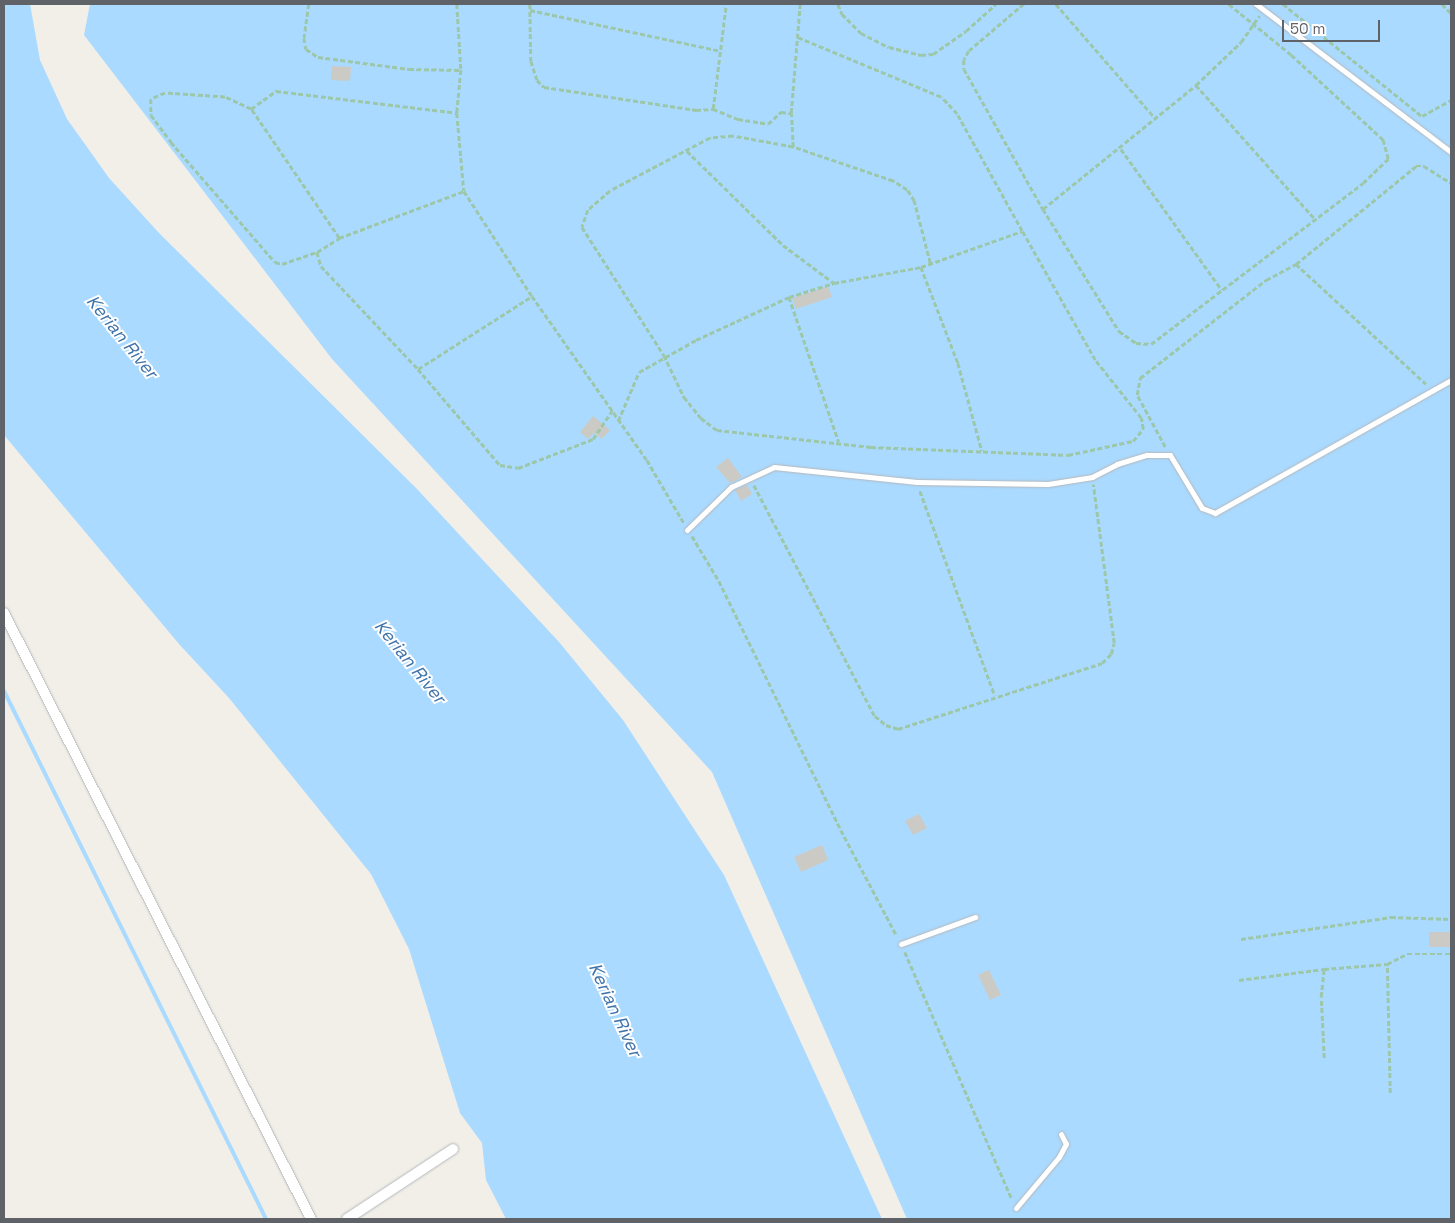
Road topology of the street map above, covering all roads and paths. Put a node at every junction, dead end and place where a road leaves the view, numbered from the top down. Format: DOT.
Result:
graph roads {
  1 [pos="309,4"];
  2 [pos="457,4"];
  3 [pos="530,4"];
  4 [pos="726,4"];
  5 [pos="800,4"];
  6 [pos="838,4"];
  7 [pos="996,4"];
  8 [pos="1024,4"];
  9 [pos="1056,4"];
  10 [pos="1228,4"];
  11 [pos="1256,4"];
  12 [pos="1283,4"];
  13 [pos="1442,4"];
  14 [pos="1263,9"];
  15 [pos="530,10"];
  16 [pos="1451,13"];
  17 [pos="1253,25"];
  18 [pos="796,37"];
  19 [pos="720,50"];
  20 [pos="461,70"];
  21 [pos="1196,85"];
  22 [pos="1451,100"];
  23 [pos="251,108"];
  24 [pos="713,109"];
  25 [pos="456,113"];
  26 [pos="792,113"];
  27 [pos="1422,116"];
  28 [pos="1156,119"];
  29 [pos="1413,124"];
  30 [pos="794,147"];
  31 [pos="1121,148"];
  32 [pos="686,151"];
  33 [pos="1451,152"];
  34 [pos="1451,183"];
  35 [pos="464,191"];
  36 [pos="1043,209"];
  37 [pos="1315,219"];
  38 [pos="1022,231"];
  39 [pos="339,238"];
  40 [pos="317,252"];
  41 [pos="930,263"];
  42 [pos="1296,264"];
  43 [pos="921,267"];
  44 [pos="834,283"];
  45 [pos="1222,290"];
  46 [pos="532,296"];
  47 [pos="789,297"];
  48 [pos="664,355"];
  49 [pos="418,370"];
  50 [pos="1451,380"];
  51 [pos="1433,390"];
  52 [pos="612,411"];
  53 [pos="618,421"];
  54 [pos="839,442"];
  55 [pos="982,451"];
  56 [pos="1170,455"];
  57 [pos="750,477"];
  58 [pos="1092,477"];
  59 [pos="917,482"];
  60 [pos="687,530"];
  61 [pos="4,613"];
  62 [pos="995,696"];
  63 [pos="975,917"];
  64 [pos="1451,919"];
  65 [pos="1241,939"];
  66 [pos="902,944"];
  67 [pos="1451,954"];
  68 [pos="1387,964"];
  69 [pos="1324,969"];
  70 [pos="1239,980"];
  71 [pos="1324,1058"];
  72 [pos="1390,1093"];
  73 [pos="1061,1134"];
  74 [pos="453,1149"];
  75 [pos="1016,1208"];
  76 [pos="311,1219"];
  77 [pos="347,1219"];
  1 -- 20 [label="path"];
  2 -- 20 [label="path"];
  3 -- 15 [label="path"];
  4 -- 19 [label="path"];
  5 -- 18 [label="path"];
  6 -- 7 [label="path"];
  8 -- 36 [label="path"];
  9 -- 28 [label="path"];
  10 -- 17 [label="path"];
  11 -- 14 [label="lane"];
  12 -- 27 [label="path"];
  13 -- 16 [label="path"];
  14 -- 17 [label="path"];
  14 -- 29 [label="lane"];
  15 -- 19 [label="path"];
  15 -- 24 [label="path"];
  17 -- 21 [label="path"];
  17 -- 37 [label="path"];
  18 -- 26 [label="path"];
  18 -- 38 [label="path"];
  19 -- 24 [label="path"];
  20 -- 25 [label="path"];
  21 -- 28 [label="path"];
  21 -- 37 [label="path"];
  22 -- 27 [label="path"];
  23 -- 25 [label="path"];
  23 -- 39 [label="path"];
  23 -- 40 [label="path"];
  24 -- 26 [label="path"];
  25 -- 35 [label="path"];
  26 -- 30 [label="path"];
  27 -- 29 [label="path"];
  28 -- 31 [label="path"];
  29 -- 33 [label="lane"];
  30 -- 32 [label="path"];
  30 -- 41 [label="path"];
  31 -- 36 [label="path"];
  31 -- 45 [label="path"];
  32 -- 44 [label="path"];
  32 -- 48 [label="path"];
  34 -- 42 [label="path"];
  35 -- 39 [label="path"];
  35 -- 46 [label="path"];
  36 -- 45 [label="path"];
  37 -- 45 [label="path"];
  38 -- 41 [label="path"];
  38 -- 55 [label="path"];
  39 -- 40 [label="path"];
  40 -- 49 [label="path"];
  41 -- 43 [label="path"];
  42 -- 51 [label="path"];
  42 -- 56 [label="path"];
  43 -- 44 [label="path"];
  43 -- 55 [label="path"];
  44 -- 47 [label="path"];
  46 -- 49 [label="path"];
  46 -- 52 [label="path"];
  47 -- 48 [label="path"];
  47 -- 54 [label="path"];
  48 -- 53 [label="path"];
  48 -- 54 [label="path"];
  49 -- 52 [label="path"];
  50 -- 51 [label="lane"];
  51 -- 56 [label="lane"];
  52 -- 53 [label="path"];
  53 -- 60 [label="path"];
  54 -- 55 [label="path"];
  56 -- 58 [label="lane"];
  57 -- 59 [label="lane"];
  57 -- 60 [label="lane"];
  57 -- 62 [label="path"];
  58 -- 59 [label="lane"];
  58 -- 62 [label="path"];
  59 -- 62 [label="path"];
  60 -- 66 [label="path"];
  61 -- 76 [label="street"];
  63 -- 66 [label="lane"];
  64 -- 65 [label="path"];
  66 -- 75 [label="path"];
  67 -- 68 [label="path"];
  68 -- 69 [label="path"];
  68 -- 72 [label="path"];
  69 -- 70 [label="path"];
  69 -- 71 [label="path"];
  73 -- 75 [label="lane"];
  74 -- 77 [label="street"];
}
